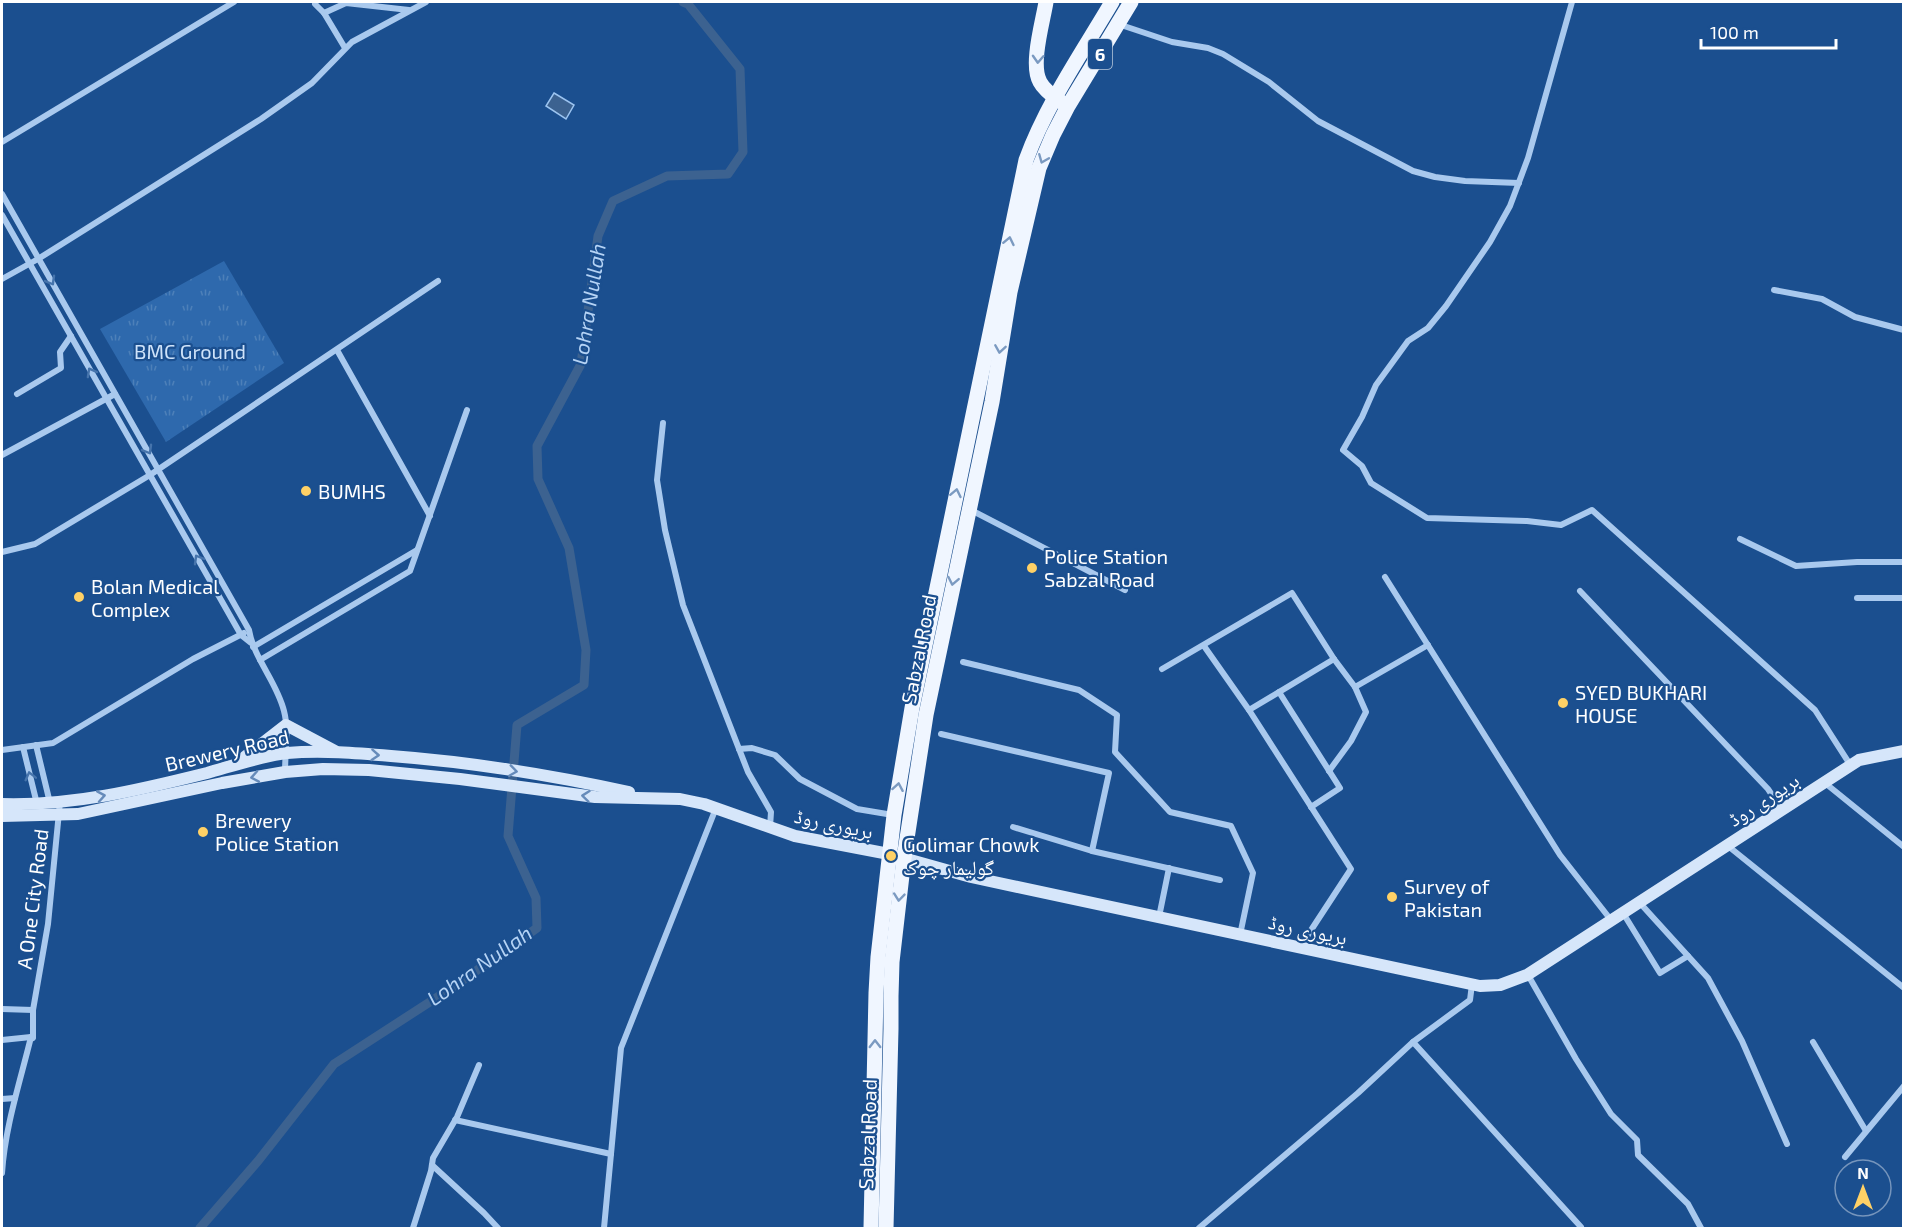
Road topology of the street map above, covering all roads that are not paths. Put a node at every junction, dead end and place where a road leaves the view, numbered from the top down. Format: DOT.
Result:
graph roads {
  1 [pos="234,2"];
  2 [pos="346,2"];
  3 [pos="423,2"];
  4 [pos="1046,2"];
  5 [pos="1112,2"];
  6 [pos="1131,2"];
  7 [pos="1572,2"];
  8 [pos="315,4"];
  9 [pos="409,10"];
  10 [pos="324,13"];
  11 [pos="1118,24"];
  12 [pos="345,48"];
  13 [pos="1054,98"];
  14 [pos="1068,106"];
  15 [pos="2,142"];
  16 [pos="1519,183"];
  17 [pos="2,194"];
  18 [pos="2,214"];
  19 [pos="38,259"];
  20 [pos="30,264"];
  21 [pos="2,279"];
  22 [pos="438,281"];
  23 [pos="1774,290"];
  24 [pos="1904,330"];
  25 [pos="71,336"];
  26 [pos="337,350"];
  27 [pos="17,394"];
  28 [pos="115,394"];
  29 [pos="105,399"];
  30 [pos="467,410"];
  31 [pos="663,423"];
  32 [pos="2,455"];
  33 [pos="159,469"];
  34 [pos="150,475"];
  35 [pos="968,509"];
  36 [pos="430,516"];
  37 [pos="955,536"];
  38 [pos="1740,539"];
  39 [pos="417,550"];
  40 [pos="2,552"];
  41 [pos="1904,561"];
  42 [pos="1385,577"];
  43 [pos="1125,590"];
  44 [pos="1580,591"];
  45 [pos="1857,598"];
  46 [pos="1904,598"];
  47 [pos="249,630"];
  48 [pos="241,634"];
  49 [pos="252,645"];
  50 [pos="1428,645"];
  51 [pos="1204,646"];
  52 [pos="1334,659"];
  53 [pos="260,660"];
  54 [pos="963,662"];
  55 [pos="1162,669"];
  56 [pos="1355,687"];
  57 [pos="1279,692"];
  58 [pos="1249,710"];
  59 [pos="286,725"];
  60 [pos="940,734"];
  61 [pos="36,745"];
  62 [pos="23,747"];
  63 [pos="739,749"];
  64 [pos="2,750"];
  65 [pos="1904,751"];
  66 [pos="339,752"];
  67 [pos="285,753"];
  68 [pos="1851,765"];
  69 [pos="232,766"];
  70 [pos="1329,771"];
  71 [pos="285,772"];
  72 [pos="1824,783"];
  73 [pos="653,797"];
  74 [pos="2,804"];
  75 [pos="52,806"];
  76 [pos="1311,807"];
  77 [pos="716,808"];
  78 [pos="1782,810"];
  79 [pos="894,815"];
  80 [pos="2,816"];
  81 [pos="770,827"];
  82 [pos="1013,827"];
  83 [pos="1727,845"];
  84 [pos="1904,847"];
  85 [pos="1092,851"];
  86 [pos="896,856"];
  87 [pos="1169,868"];
  88 [pos="1220,880"];
  89 [pos="1640,902"];
  90 [pos="1623,913"];
  91 [pos="1159,917"];
  92 [pos="1611,920"];
  93 [pos="1240,934"];
  94 [pos="1299,947"];
  95 [pos="1688,956"];
  96 [pos="1527,975"];
  97 [pos="1472,984"];
  98 [pos="1904,988"];
  99 [pos="2,1009"];
  100 [pos="33,1010"];
  101 [pos="32,1037"];
  102 [pos="2,1040"];
  103 [pos="1413,1042"];
  104 [pos="1813,1042"];
  105 [pos="479,1065"];
  106 [pos="1904,1086"];
  107 [pos="15,1098"];
  108 [pos="2,1100"];
  109 [pos="455,1120"];
  110 [pos="1866,1131"];
  111 [pos="1787,1144"];
  112 [pos="611,1154"];
  113 [pos="2,1157"];
  114 [pos="1845,1157"];
  115 [pos="432,1165"];
  116 [pos="2,1173"];
  117 [pos="878,1225"];
  118 [pos="1581,1227"];
  119 [pos="413,1228"];
  120 [pos="498,1228"];
  121 [pos="604,1228"];
  122 [pos="1199,1228"];
  123 [pos="1701,1228"];
  1 -- 15 [label="street"];
  2 -- 9 [label="street"];
  2 -- 10 [label="street"];
  3 -- 9 [label="street"];
  4 -- 13 [label="main road, one-way"];
  5 -- 13 [label="main road, 6"];
  6 -- 11 [label="main road, 6"];
  7 -- 16 [label="street"];
  8 -- 10 [label="street"];
  9 -- 12 [label="street"];
  10 -- 12 [label="street"];
  11 -- 14 [label="main road, 6"];
  11 -- 16 [label="street"];
  12 -- 19 [label="street"];
  13 -- 14 [label="main road"];
  37 -- 13 [label="main road, Sabzal Road, one-way"];
  14 -- 35 [label="main road, Sabzal Road, one-way"];
  16 -- 68 [label="street"];
  17 -- 19 [label="street"];
  18 -- 20 [label="street"];
  19 -- 20 [label="street"];
  19 -- 28 [label="street, one-way"];
  20 -- 21 [label="street"];
  20 -- 25 [label="street"];
  22 -- 26 [label="street"];
  23 -- 24 [label="street"];
  25 -- 27 [label="street"];
  29 -- 25 [label="street, one-way"];
  26 -- 33 [label="street"];
  26 -- 36 [label="street"];
  28 -- 29 [label="street"];
  28 -- 33 [label="street, one-way"];
  29 -- 32 [label="street"];
  29 -- 34 [label="street"];
  30 -- 36 [label="street"];
  31 -- 63 [label="street"];
  33 -- 34 [label="street"];
  33 -- 47 [label="street"];
  34 -- 40 [label="street"];
  48 -- 34 [label="street, one-way"];
  35 -- 37 [label="main road, Sabzal Road"];
  35 -- 43 [label="street"];
  36 -- 39 [label="street"];
  79 -- 37 [label="main road, Sabzal Road, one-way"];
  37 -- 86 [label="main road, Sabzal Road, one-way"];
  38 -- 41 [label="street"];
  39 -- 49 [label="street"];
  39 -- 53 [label="street"];
  42 -- 50 [label="street"];
  44 -- 78 [label="street"];
  45 -- 46 [label="street"];
  47 -- 48 [label="street"];
  47 -- 49 [label="street"];
  48 -- 49 [label="street"];
  48 -- 61 [label="street"];
  49 -- 53 [label="street"];
  50 -- 56 [label="street"];
  50 -- 92 [label="street"];
  51 -- 52 [label="street"];
  51 -- 55 [label="street"];
  51 -- 58 [label="street"];
  52 -- 56 [label="street"];
  52 -- 57 [label="street"];
  53 -- 59 [label="street"];
  54 -- 93 [label="street"];
  56 -- 70 [label="street"];
  57 -- 58 [label="street"];
  57 -- 70 [label="street"];
  58 -- 76 [label="street"];
  59 -- 66 [label="main road"];
  59 -- 67 [label="street"];
  59 -- 69 [label="main road"];
  60 -- 85 [label="street"];
  61 -- 62 [label="street"];
  61 -- 75 [label="street"];
  62 -- 64 [label="street"];
  75 -- 62 [label="street, one-way"];
  63 -- 79 [label="street"];
  63 -- 81 [label="street"];
  65 -- 68 [label="main road, بریوری روڈ"];
  66 -- 67 [label="main road, Brewery Road"];
  66 -- 73 [label="main road, Brewery Road, one-way"];
  67 -- 69 [label="main road, Brewery Road"];
  67 -- 71 [label="street"];
  68 -- 72 [label="main road, بریوری روڈ"];
  75 -- 69 [label="main road, Brewery Road, one-way"];
  70 -- 76 [label="street"];
  73 -- 71 [label="main road, Brewery Road, one-way"];
  71 -- 75 [label="main road, Brewery Road, one-way"];
  72 -- 78 [label="main road, بریوری روڈ"];
  72 -- 84 [label="street"];
  73 -- 77 [label="main road, بریوری روڈ"];
  74 -- 75 [label="main road, Brewery Road"];
  75 -- 80 [label="main road, Brewery Road"];
  75 -- 100 [label="street, A One City Road"];
  76 -- 94 [label="street"];
  77 -- 81 [label="main road, بریوری روڈ"];
  77 -- 112 [label="street"];
  78 -- 83 [label="main road, بریوری روڈ"];
  79 -- 86 [label="main road, Sabzal Road"];
  81 -- 86 [label="main road, بریوری روڈ"];
  82 -- 85 [label="street"];
  83 -- 89 [label="main road, بریوری روڈ"];
  83 -- 98 [label="street"];
  85 -- 87 [label="street"];
  86 -- 91 [label="main road, بریوری روڈ"];
  86 -- 117 [label="main road, Sabzal Road"];
  87 -- 88 [label="street"];
  87 -- 91 [label="street"];
  89 -- 90 [label="main road, بریوری روڈ"];
  89 -- 95 [label="street"];
  90 -- 92 [label="main road, بریوری روڈ"];
  90 -- 95 [label="street"];
  91 -- 93 [label="main road, بریوری روڈ"];
  92 -- 96 [label="main road, بریوری روڈ"];
  93 -- 94 [label="main road, بریوری روڈ"];
  94 -- 97 [label="main road, بریوری روڈ"];
  95 -- 111 [label="street"];
  96 -- 97 [label="main road, بریوری روڈ"];
  96 -- 123 [label="street"];
  97 -- 103 [label="street"];
  99 -- 100 [label="street"];
  100 -- 101 [label="street, A One City Road"];
  101 -- 102 [label="street"];
  101 -- 107 [label="street, A One City Road"];
  103 -- 118 [label="street"];
  103 -- 122 [label="street"];
  104 -- 110 [label="street"];
  105 -- 109 [label="street"];
  106 -- 110 [label="street"];
  107 -- 108 [label="street"];
  107 -- 113 [label="street, A One City Road"];
  109 -- 112 [label="street"];
  109 -- 115 [label="street"];
  110 -- 114 [label="street"];
  112 -- 121 [label="street"];
  113 -- 116 [label="street, A One City Road"];
  115 -- 119 [label="street"];
  115 -- 120 [label="street"];
}
